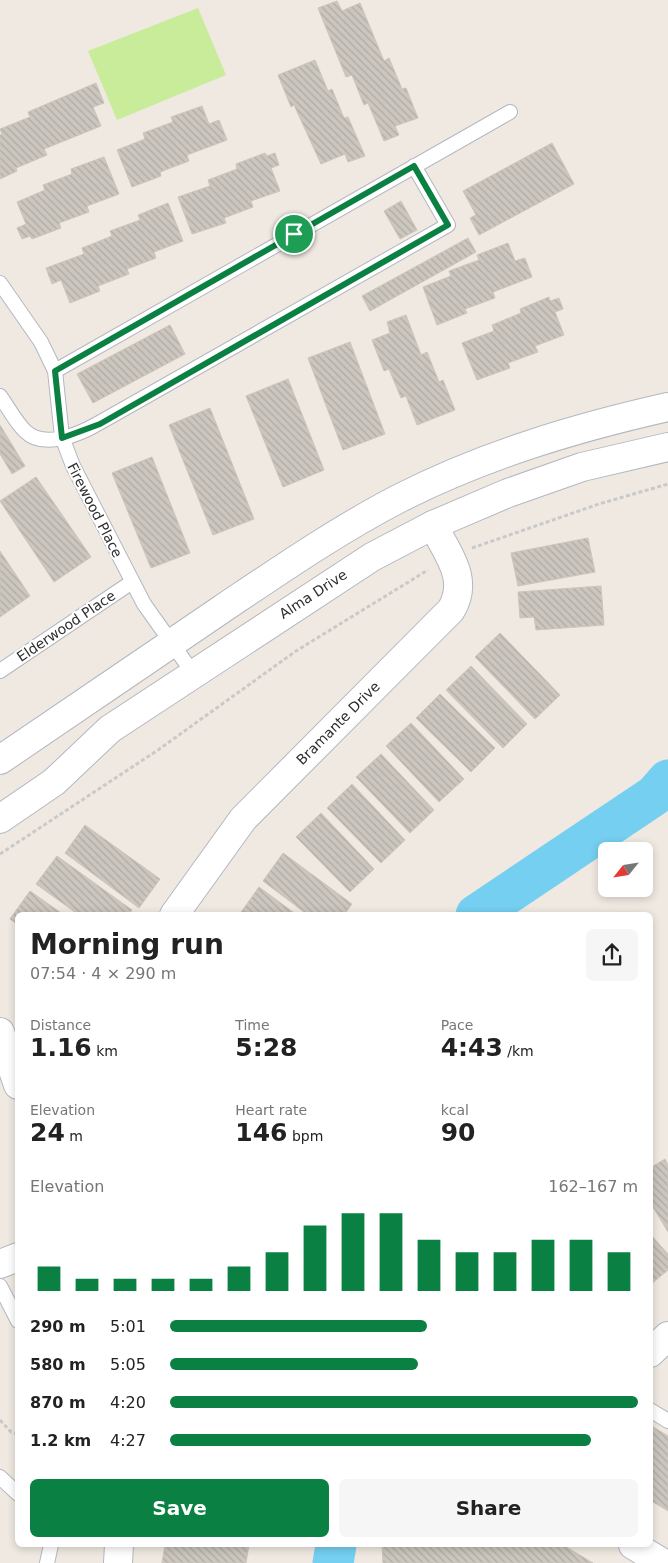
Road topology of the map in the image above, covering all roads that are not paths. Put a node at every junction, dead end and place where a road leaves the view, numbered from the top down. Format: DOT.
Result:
graph roads {
  1 [pos="510,112"];
  2 [pos="414,166"];
  3 [pos="0,283"];
  4 [pos="55,371"];
  5 [pos="0,396"];
  6 [pos="668,408"];
  7 [pos="62,438"];
  8 [pos="668,447"];
  9 [pos="433,525"];
  10 [pos="132,582"];
  11 [pos="172,642"];
  12 [pos="0,671"];
  13 [pos="193,673"];
  14 [pos="0,760"];
  15 [pos="0,819"];
  16 [pos="176,912"];
  17 [pos="0,1032"];
  18 [pos="15,1076"];
  19 [pos="15,1258"];
  20 [pos="0,1264"];
  21 [pos="0,1286"];
  22 [pos="15,1315"];
  23 [pos="668,1336"];
  24 [pos="653,1350"];
  25 [pos="653,1412"];
  26 [pos="668,1421"];
  27 [pos="0,1477"];
  28 [pos="15,1491"];
  29 [pos="51,1547"];
  30 [pos="119,1547"];
  31 [pos="636,1547"];
  32 [pos="47,1563"];
  33 [pos="118,1563"];
  34 [pos="663,1563"];
  1 -- 2 [label="lane"];
  2 -- 4 [label="lane"];
  2 -- 7 [label="lane"];
  3 -- 4 [label="lane, Firewood Place"];
  4 -- 7 [label="lane, Firewood Place"];
  5 -- 7 [label="lane"];
  6 -- 11 [label="main road"];
  7 -- 10 [label="lane, Firewood Place"];
  8 -- 9 [label="main road, Alma Drive"];
  9 -- 13 [label="main road, Alma Drive"];
  9 -- 16 [label="main road, Bramante Drive"];
  10 -- 11 [label="lane, Firewood Place"];
  10 -- 12 [label="lane, Elderwood Place"];
  11 -- 13 [label="lane, Firewood Place"];
  11 -- 14 [label="main road"];
  13 -- 15 [label="main road, Alma Drive"];
  17 -- 18 [label="main road"];
  19 -- 20 [label="main road"];
  21 -- 22 [label="lane"];
  23 -- 24 [label="main road"];
  25 -- 26 [label="lane"];
  27 -- 28 [label="lane"];
  29 -- 32 [label="lane"];
  30 -- 33 [label="main road"];
  31 -- 34 [label="main road"];
}
